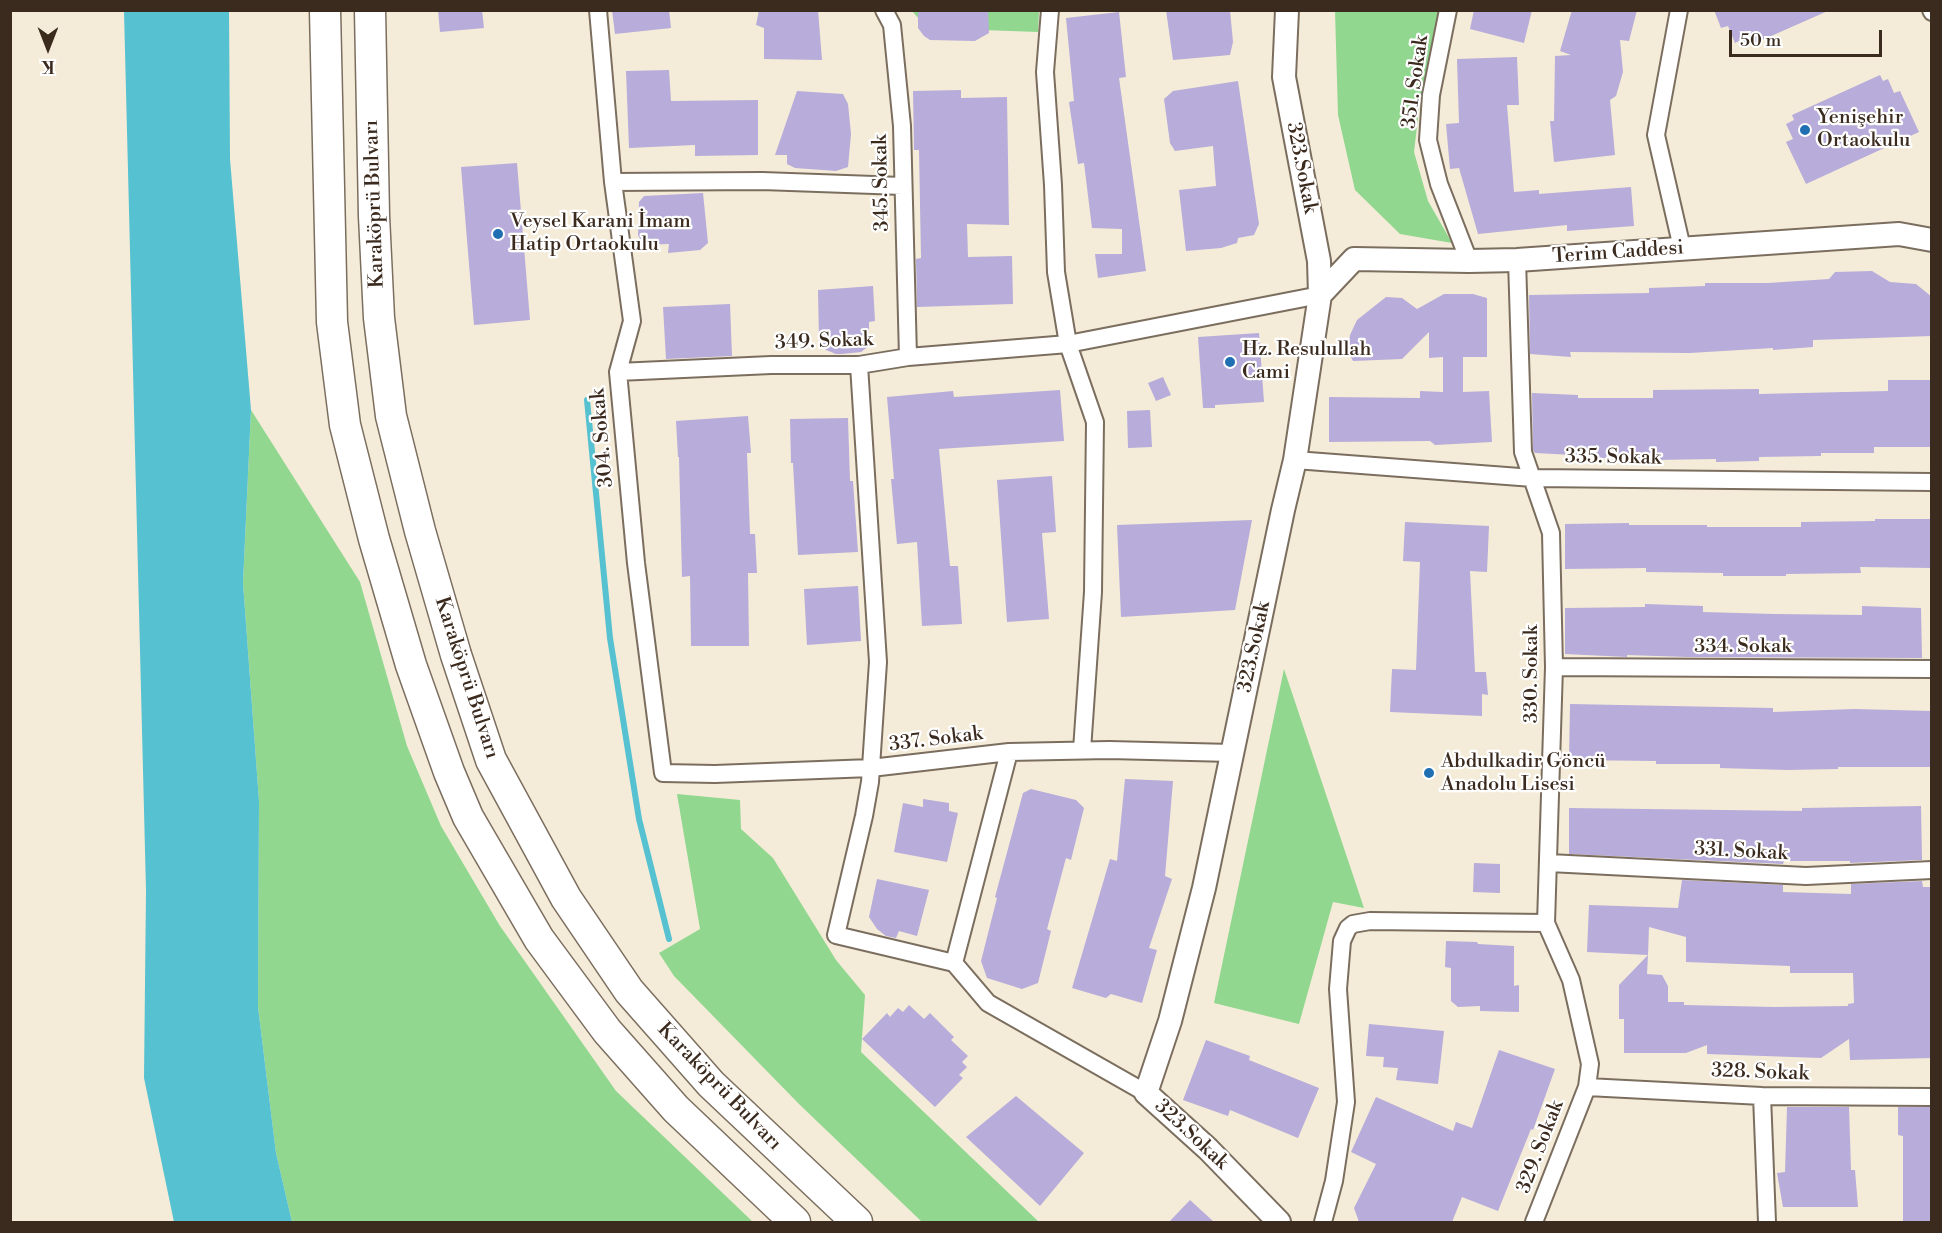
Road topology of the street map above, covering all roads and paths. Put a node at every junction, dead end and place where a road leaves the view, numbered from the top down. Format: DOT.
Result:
graph roads {
  1 [pos="325,10"];
  2 [pos="370,10"];
  3 [pos="598,10"];
  4 [pos="884,10"];
  5 [pos="1050,10"];
  6 [pos="1287,10"];
  7 [pos="1448,10"];
  8 [pos="1679,10"];
  9 [pos="613,182"];
  10 [pos="902,186"];
  11 [pos="1932,240"];
  12 [pos="1682,248"];
  13 [pos="1516,260"];
  14 [pos="1469,261"];
  15 [pos="1320,295"];
  16 [pos="1068,344"];
  17 [pos="908,357"];
  18 [pos="859,365"];
  19 [pos="618,372"];
  20 [pos="1295,460"];
  21 [pos="1533,478"];
  22 [pos="1932,482"];
  23 [pos="1554,667"];
  24 [pos="1932,669"];
  25 [pos="1082,750"];
  26 [pos="1009,752"];
  27 [pos="1232,753"];
  28 [pos="661,755"];
  29 [pos="871,768"];
  30 [pos="1549,863"];
  31 [pos="1932,870"];
  32 [pos="1546,923"];
  33 [pos="954,963"];
  34 [pos="1587,1087"];
  35 [pos="1146,1093"];
  36 [pos="1762,1096"];
  37 [pos="1932,1096"];
  38 [pos="795,1222"];
  39 [pos="856,1222"];
  40 [pos="1278,1222"];
  41 [pos="1323,1222"];
  42 [pos="1534,1222"];
  43 [pos="1767,1222"];
  1 -- 38 [label="highway"];
  2 -- 39 [label="highway, Karaköprü Bulvarı"];
  3 -- 9 [label="street, 304. Sokak"];
  4 -- 10 [label="street, 345. Sokak"];
  5 -- 16 [label="street"];
  6 -- 15 [label="street, 323.Sokak"];
  7 -- 14 [label="street, 351. Sokak"];
  8 -- 12 [label="street"];
  9 -- 10 [label="street"];
  9 -- 19 [label="street, 304. Sokak"];
  10 -- 17 [label="street, 345. Sokak"];
  11 -- 12 [label="street, Terim Caddesi"];
  12 -- 13 [label="street, Terim Caddesi"];
  13 -- 14 [label="street, Terim Caddesi"];
  13 -- 21 [label="street, 330. Sokak"];
  14 -- 15 [label="street, Terim Caddesi"];
  15 -- 16 [label="street, 349. Sokak"];
  15 -- 20 [label="street, 323.Sokak"];
  16 -- 17 [label="street, 349. Sokak"];
  16 -- 25 [label="street"];
  17 -- 18 [label="street, 349. Sokak"];
  18 -- 19 [label="street, 349. Sokak"];
  18 -- 29 [label="street"];
  19 -- 28 [label="street, 304. Sokak"];
  20 -- 21 [label="street, 335. Sokak"];
  20 -- 27 [label="street, 323.Sokak"];
  21 -- 22 [label="street, 335. Sokak"];
  21 -- 23 [label="street, 330. Sokak"];
  23 -- 24 [label="street, 334. Sokak"];
  23 -- 30 [label="street, 330. Sokak"];
  25 -- 26 [label="street, 337. Sokak"];
  25 -- 27 [label="street, 337. Sokak"];
  26 -- 29 [label="street, 337. Sokak"];
  26 -- 33 [label="street"];
  27 -- 35 [label="street, 323.Sokak"];
  28 -- 29 [label="street, 337. Sokak"];
  29 -- 33 [label="street"];
  30 -- 31 [label="street, 331. Sokak"];
  30 -- 32 [label="street, 330. Sokak"];
  32 -- 34 [label="street, 330. Sokak"];
  32 -- 41 [label="street"];
  33 -- 35 [label="street"];
  34 -- 36 [label="street, 328. Sokak"];
  34 -- 42 [label="street, 329. Sokak"];
  35 -- 40 [label="street, 323.Sokak"];
  36 -- 37 [label="street, 328. Sokak"];
  36 -- 43 [label="street"];
}
